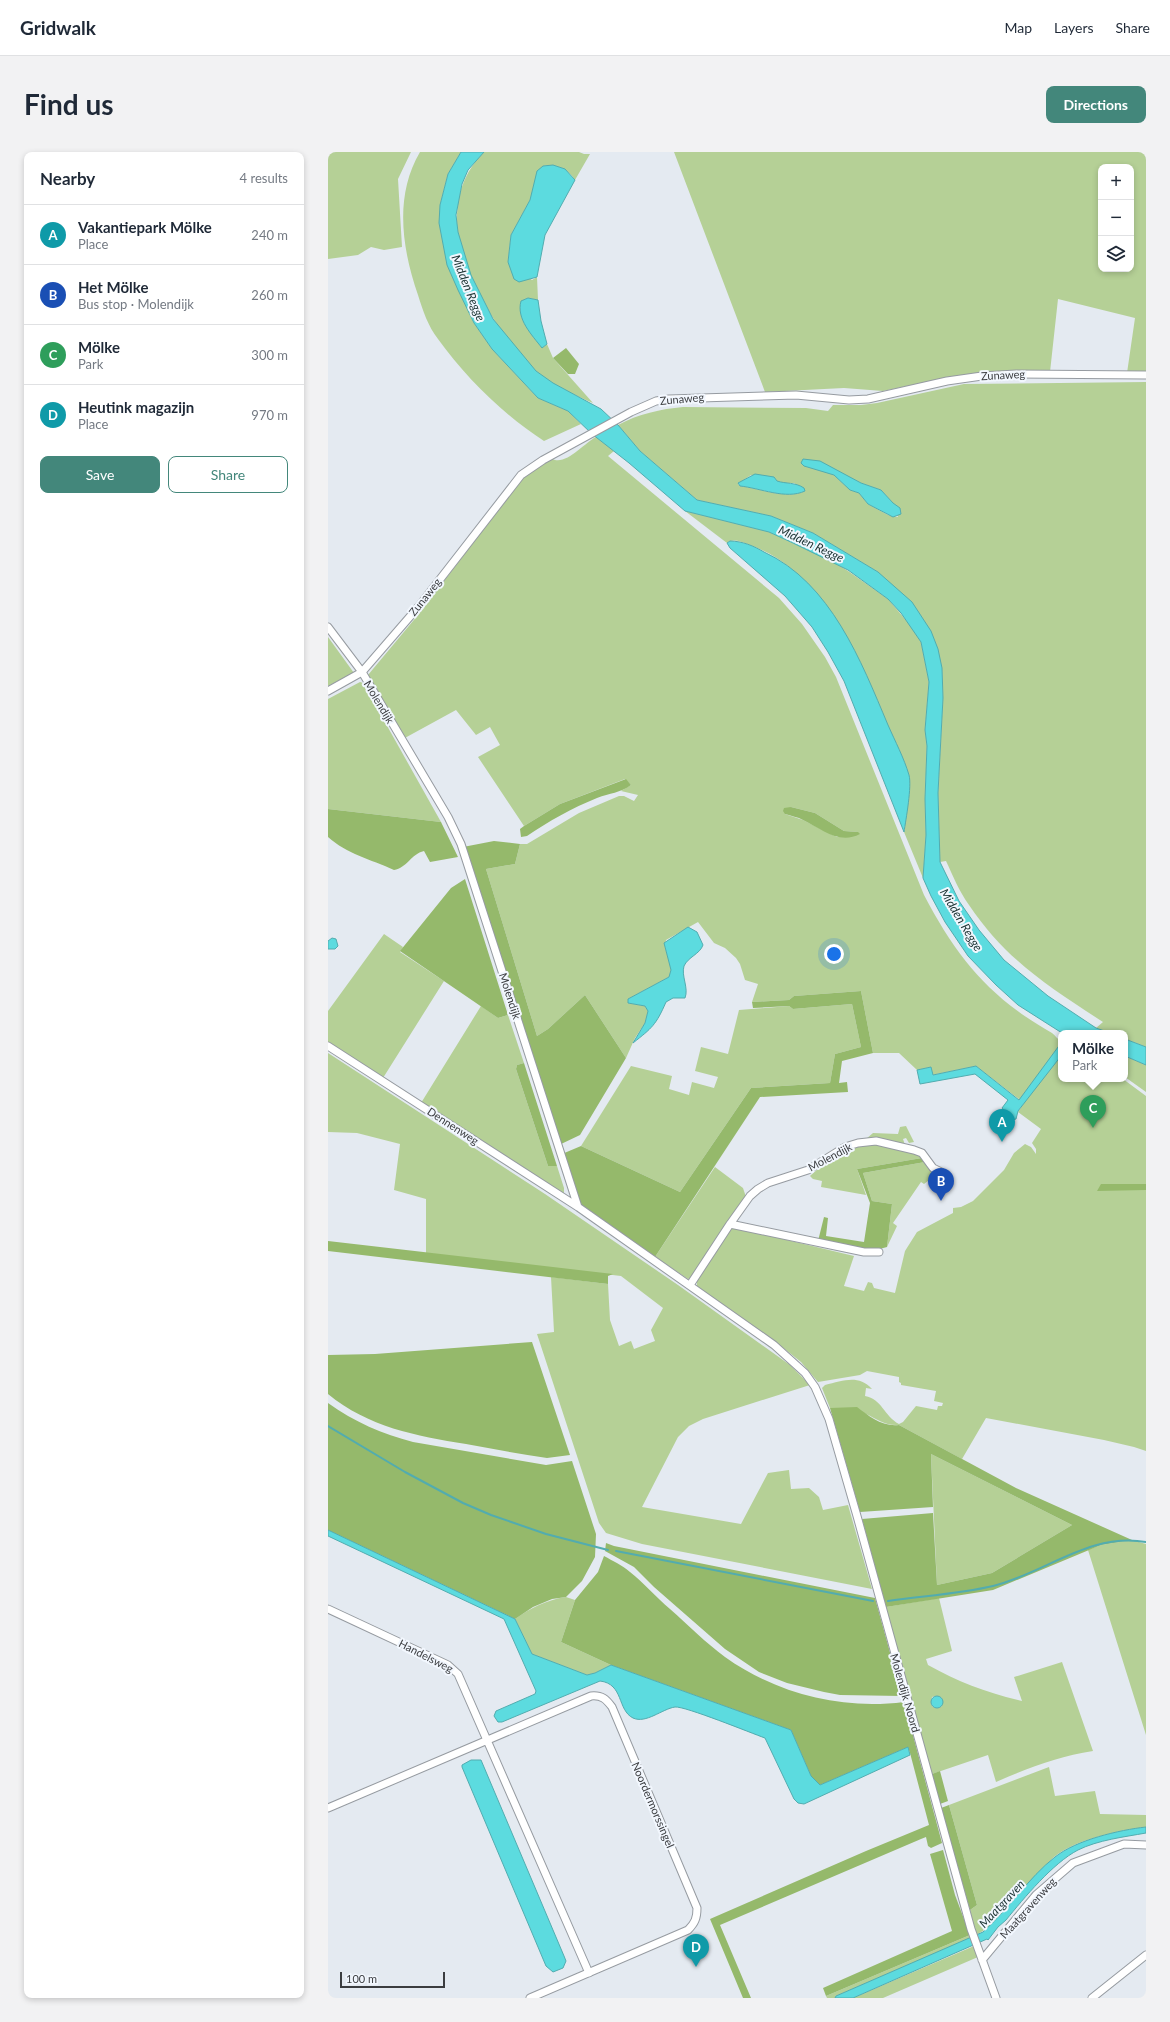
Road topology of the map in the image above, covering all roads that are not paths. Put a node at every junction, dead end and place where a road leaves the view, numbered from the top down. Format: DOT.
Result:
graph roads {
  1 [pos="1146,375"];
  2 [pos="328,627"];
  3 [pos="362,672"];
  4 [pos="328,691"];
  5 [pos="328,1046"];
  6 [pos="941,1172"];
  7 [pos="578,1207"];
  8 [pos="730,1224"];
  9 [pos="879,1252"];
  10 [pos="690,1285"];
  11 [pos="328,1609"];
  12 [pos="486,1739"];
  13 [pos="328,1808"];
  14 [pos="1146,1845"];
  15 [pos="1146,1955"];
  16 [pos="982,1960"];
  17 [pos="589,1973"];
  18 [pos="530,1998"];
  19 [pos="996,1998"];
  20 [pos="1092,1998"];
  1 -- 3 [label="street, Zunaweg"];
  2 -- 3 [label="street"];
  3 -- 4 [label="street, Zunaweg"];
  3 -- 7 [label="street, Molendijk"];
  5 -- 7 [label="street, Dennenweg"];
  6 -- 8 [label="street, Molendijk"];
  7 -- 10 [label="street"];
  8 -- 9 [label="street"];
  8 -- 10 [label="street, Molendijk"];
  10 -- 16 [label="street, Molendijk Noord"];
  11 -- 12 [label="street, Handelsweg"];
  12 -- 13 [label="street, Noordermorssingel"];
  12 -- 17 [label="street"];
  12 -- 17 [label="street, Noordermorssingel"];
  14 -- 16 [label="street, Maatgravenweg"];
  15 -- 20 [label="street"];
  16 -- 19 [label="street, Molendijk Noord"];
  17 -- 18 [label="street, Noordermorssingel"];
}
